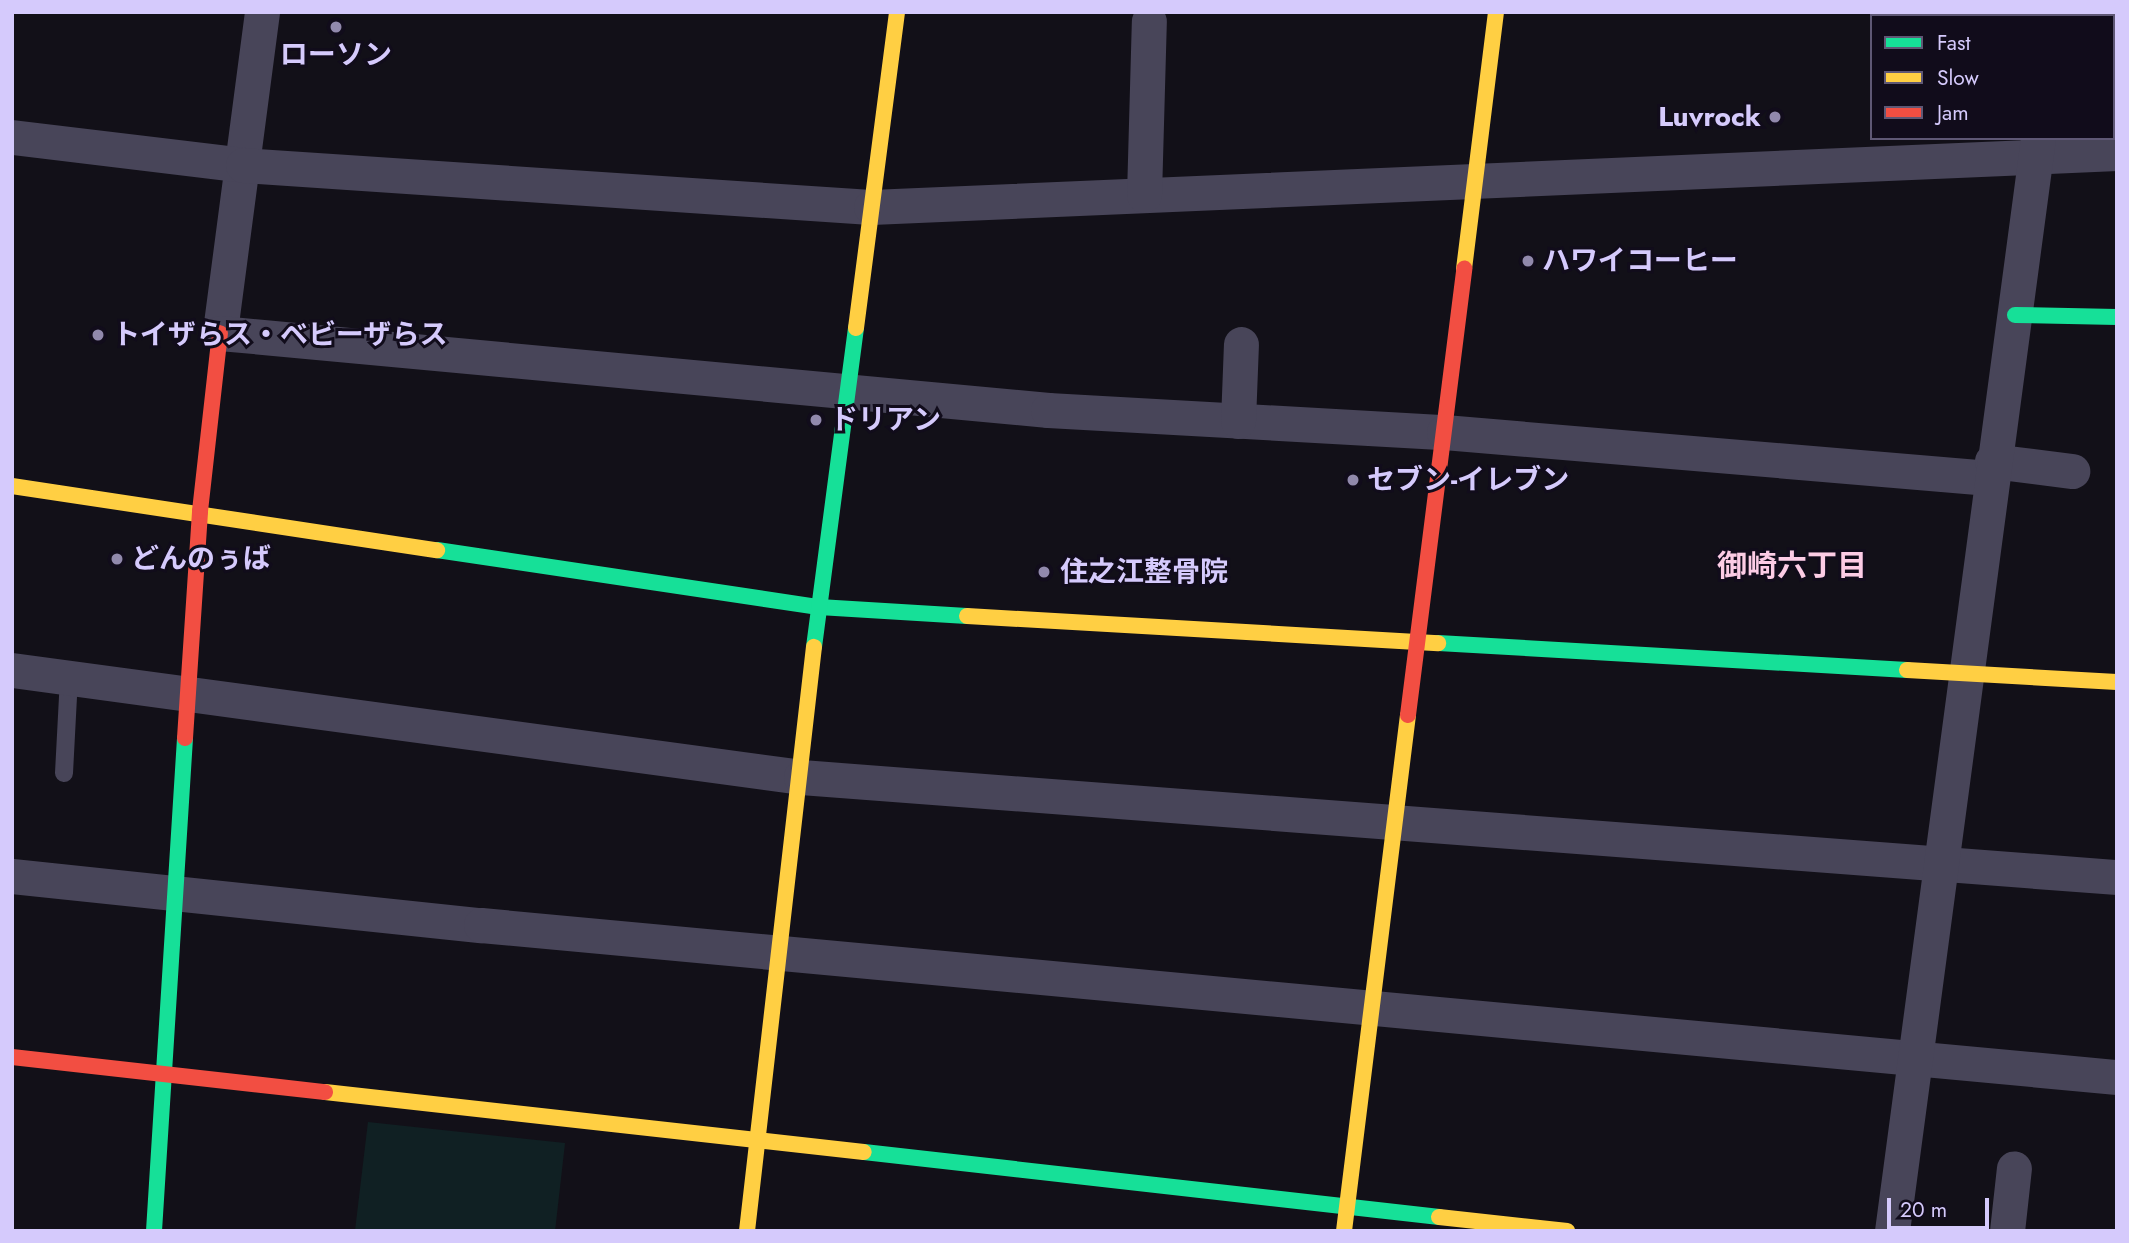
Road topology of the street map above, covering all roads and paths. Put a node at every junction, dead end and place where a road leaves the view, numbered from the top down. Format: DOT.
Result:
graph roads {
  1 [pos="262,12"];
  2 [pos="897,12"];
  3 [pos="1496,12"];
  4 [pos="1149,21"];
  5 [pos="12,137"];
  6 [pos="2037,148"];
  7 [pos="2117,153"];
  8 [pos="243,165"];
  9 [pos="1476,181"];
  10 [pos="1144,195"];
  11 [pos="871,207"];
  12 [pos="2015,314"];
  13 [pos="2117,317"];
  14 [pos="220,333"];
  15 [pos="1241,344"];
  16 [pos="849,390"];
  17 [pos="1238,421"];
  18 [pos="1444,432"];
  19 [pos="1991,470"];
  20 [pos="2071,471"];
  21 [pos="12,486"];
  22 [pos="200,511"];
  23 [pos="819,607"];
  24 [pos="1419,643"];
  25 [pos="12,670"];
  26 [pos="1965,674"];
  27 [pos="69,678"];
  28 [pos="2117,682"];
  29 [pos="187,694"];
  30 [pos="64,773"];
  31 [pos="801,777"];
  32 [pos="1396,822"];
  33 [pos="1942,864"];
  34 [pos="12,876"];
  35 [pos="2117,877"];
  36 [pos="173,891"];
  37 [pos="781,952"];
  38 [pos="1371,1006"];
  39 [pos="12,1057"];
  40 [pos="1914,1059"];
  41 [pos="165,1074"];
  42 [pos="2117,1077"];
  43 [pos="758,1141"];
  44 [pos="2014,1168"];
  45 [pos="1346,1209"];
  46 [pos="154,1231"];
  47 [pos="747,1231"];
  48 [pos="1344,1231"];
  49 [pos="1567,1231"];
  50 [pos="1892,1231"];
  51 [pos="2007,1231"];
  1 -- 8 [label="street"];
  2 -- 11 [label="street"];
  3 -- 9 [label="street"];
  4 -- 10 [label="street"];
  5 -- 8 [label="street"];
  6 -- 7 [label="street"];
  6 -- 9 [label="street"];
  6 -- 12 [label="street"];
  8 -- 11 [label="street"];
  8 -- 14 [label="street"];
  9 -- 10 [label="street"];
  9 -- 18 [label="street"];
  10 -- 11 [label="street"];
  11 -- 16 [label="street"];
  12 -- 13 [label="street"];
  12 -- 19 [label="street"];
  14 -- 16 [label="street"];
  14 -- 22 [label="street"];
  15 -- 17 [label="street"];
  16 -- 17 [label="street"];
  16 -- 23 [label="street"];
  17 -- 18 [label="street"];
  18 -- 19 [label="street"];
  18 -- 24 [label="street"];
  19 -- 20 [label="street"];
  19 -- 26 [label="street"];
  21 -- 22 [label="street"];
  22 -- 23 [label="street"];
  22 -- 29 [label="street"];
  23 -- 24 [label="street"];
  23 -- 31 [label="street"];
  24 -- 26 [label="street"];
  24 -- 32 [label="street"];
  25 -- 27 [label="street"];
  26 -- 28 [label="street"];
  26 -- 33 [label="street"];
  27 -- 29 [label="street"];
  27 -- 30 [label="lane"];
  29 -- 31 [label="street"];
  29 -- 36 [label="street"];
  31 -- 32 [label="street"];
  31 -- 37 [label="street"];
  32 -- 33 [label="street"];
  32 -- 38 [label="street"];
  33 -- 35 [label="street"];
  33 -- 40 [label="street"];
  34 -- 36 [label="street"];
  36 -- 37 [label="street"];
  36 -- 41 [label="street"];
  37 -- 38 [label="street"];
  37 -- 43 [label="street"];
  38 -- 40 [label="street"];
  38 -- 45 [label="street"];
  39 -- 41 [label="street"];
  40 -- 42 [label="street"];
  40 -- 50 [label="street"];
  41 -- 43 [label="street"];
  41 -- 46 [label="street"];
  43 -- 45 [label="street"];
  43 -- 47 [label="street"];
  44 -- 51 [label="street"];
  45 -- 48 [label="street"];
  45 -- 49 [label="street"];
}
